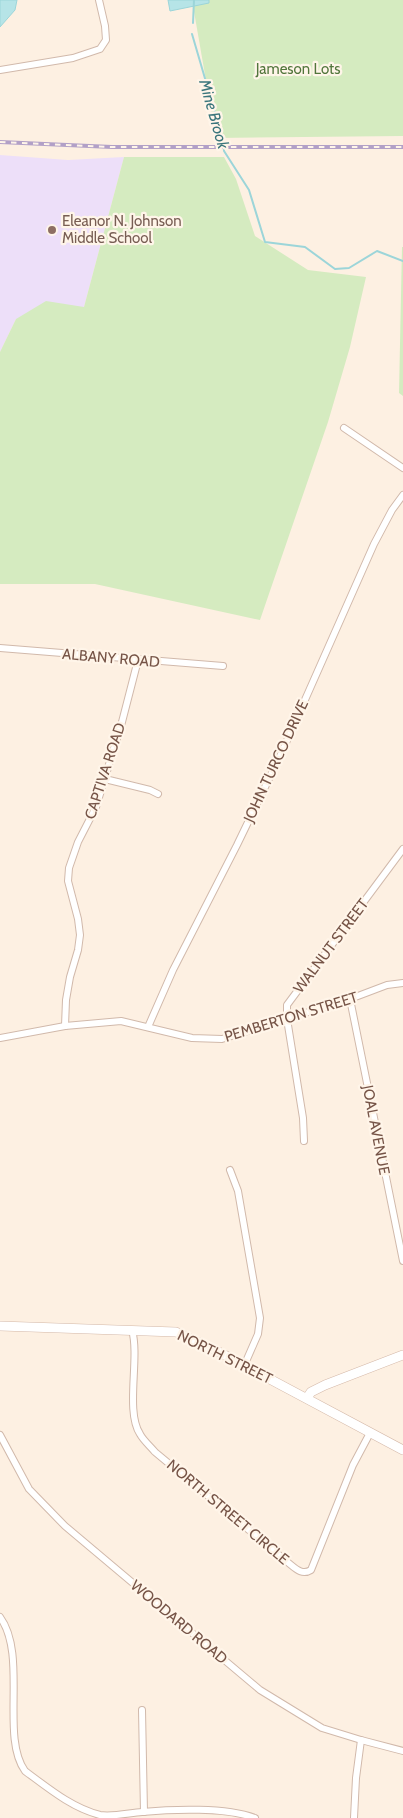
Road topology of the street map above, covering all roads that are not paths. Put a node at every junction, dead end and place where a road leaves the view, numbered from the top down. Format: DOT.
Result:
graph roads {
  1 [pos="99,0"];
  2 [pos="0,70"];
  3 [pos="344,428"];
  4 [pos="403,468"];
  5 [pos="403,496"];
  6 [pos="0,648"];
  7 [pos="138,660"];
  8 [pos="223,666"];
  9 [pos="105,779"];
  10 [pos="158,794"];
  11 [pos="403,848"];
  12 [pos="403,983"];
  13 [pos="350,999"];
  14 [pos="287,1019"];
  15 [pos="65,1026"];
  16 [pos="148,1027"];
  17 [pos="0,1038"];
  18 [pos="304,1141"];
  19 [pos="230,1170"];
  20 [pos="403,1261"];
  21 [pos="0,1326"];
  22 [pos="132,1330"];
  23 [pos="403,1355"];
  24 [pos="244,1366"];
  25 [pos="307,1398"];
  26 [pos="370,1433"];
  27 [pos="0,1435"];
  28 [pos="403,1450"];
  29 [pos="0,1617"];
  30 [pos="6,1689"];
  31 [pos="142,1710"];
  32 [pos="361,1740"];
  33 [pos="403,1751"];
  34 [pos="10,1753"];
  35 [pos="144,1812"];
  36 [pos="255,1818"];
  37 [pos="354,1818"];
  1 -- 2 [label="street"];
  3 -- 4 [label="street"];
  5 -- 16 [label="street, JOHN TURCO DRIVE"];
  6 -- 7 [label="street, ALBANY ROAD"];
  7 -- 8 [label="street, ALBANY ROAD"];
  7 -- 9 [label="street, CAPTIVA ROAD"];
  9 -- 10 [label="street"];
  9 -- 15 [label="street, CAPTIVA ROAD"];
  11 -- 14 [label="street, WALNUT STREET"];
  12 -- 13 [label="street, PEMBERTON STREET"];
  13 -- 14 [label="street, PEMBERTON STREET"];
  13 -- 20 [label="street, JOAL AVENUE"];
  14 -- 16 [label="street, PEMBERTON STREET"];
  14 -- 18 [label="street, WALNUT STREET"];
  15 -- 16 [label="street, PEMBERTON STREET"];
  15 -- 17 [label="street, PEMBERTON STREET"];
  19 -- 24 [label="street"];
  21 -- 22 [label="street, NORTH STREET"];
  22 -- 24 [label="street, NORTH STREET"];
  22 -- 26 [label="street, NORTH STREET CIRCLE"];
  23 -- 25 [label="street"];
  24 -- 25 [label="street, NORTH STREET"];
  25 -- 26 [label="street, NORTH STREET"];
  26 -- 28 [label="street, NORTH STREET"];
  27 -- 32 [label="street, WOODARD ROAD"];
  29 -- 30 [label="street"];
  31 -- 35 [label="street"];
  32 -- 33 [label="street, WOODARD ROAD"];
  32 -- 37 [label="street"];
  34 -- 35 [label="street"];
  35 -- 36 [label="street"];
}
